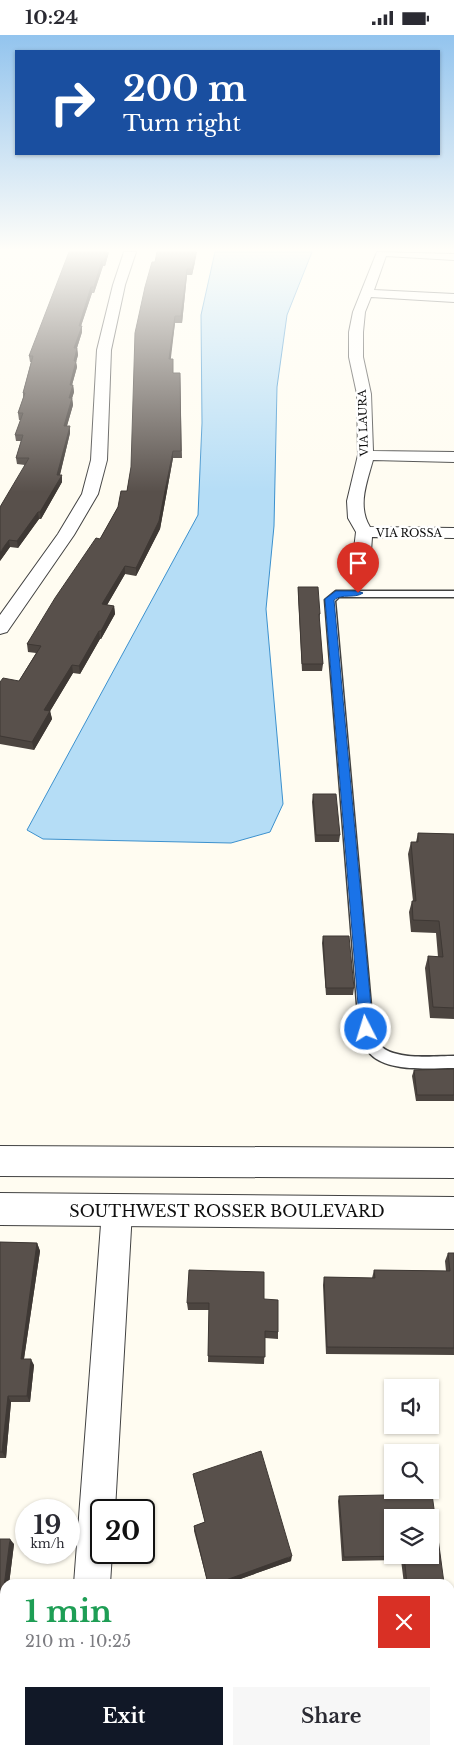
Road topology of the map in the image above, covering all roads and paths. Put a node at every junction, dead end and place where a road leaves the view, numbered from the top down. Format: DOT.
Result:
graph roads {
  1 [pos="108,332"];
  2 [pos="358,332"];
  3 [pos="366,455"];
  4 [pos="454,457"];
  5 [pos="364,532"];
  6 [pos="454,533"];
  7 [pos="360,565"];
  8 [pos="454,594"];
  9 [pos="0,629"];
  10 [pos="454,1062"];
  11 [pos="0,1161"];
  12 [pos="454,1163"];
  13 [pos="0,1209"];
  14 [pos="117,1211"];
  15 [pos="454,1213"];
  16 [pos="92,1579"];
  1 -- 9 [label="street"];
  2 -- 3 [label="street, VIA LAURA"];
  3 -- 4 [label="street"];
  3 -- 5 [label="street, VIA LAURA"];
  5 -- 6 [label="street, VIA ROSSA"];
  5 -- 7 [label="street, VIA LAURA"];
  8 -- 10 [label="lane"];
  11 -- 12 [label="street"];
  13 -- 14 [label="street, SOUTHWEST ROSSER BOULEVARD"];
  14 -- 15 [label="street, SOUTHWEST ROSSER BOULEVARD"];
  14 -- 16 [label="street"];
}
